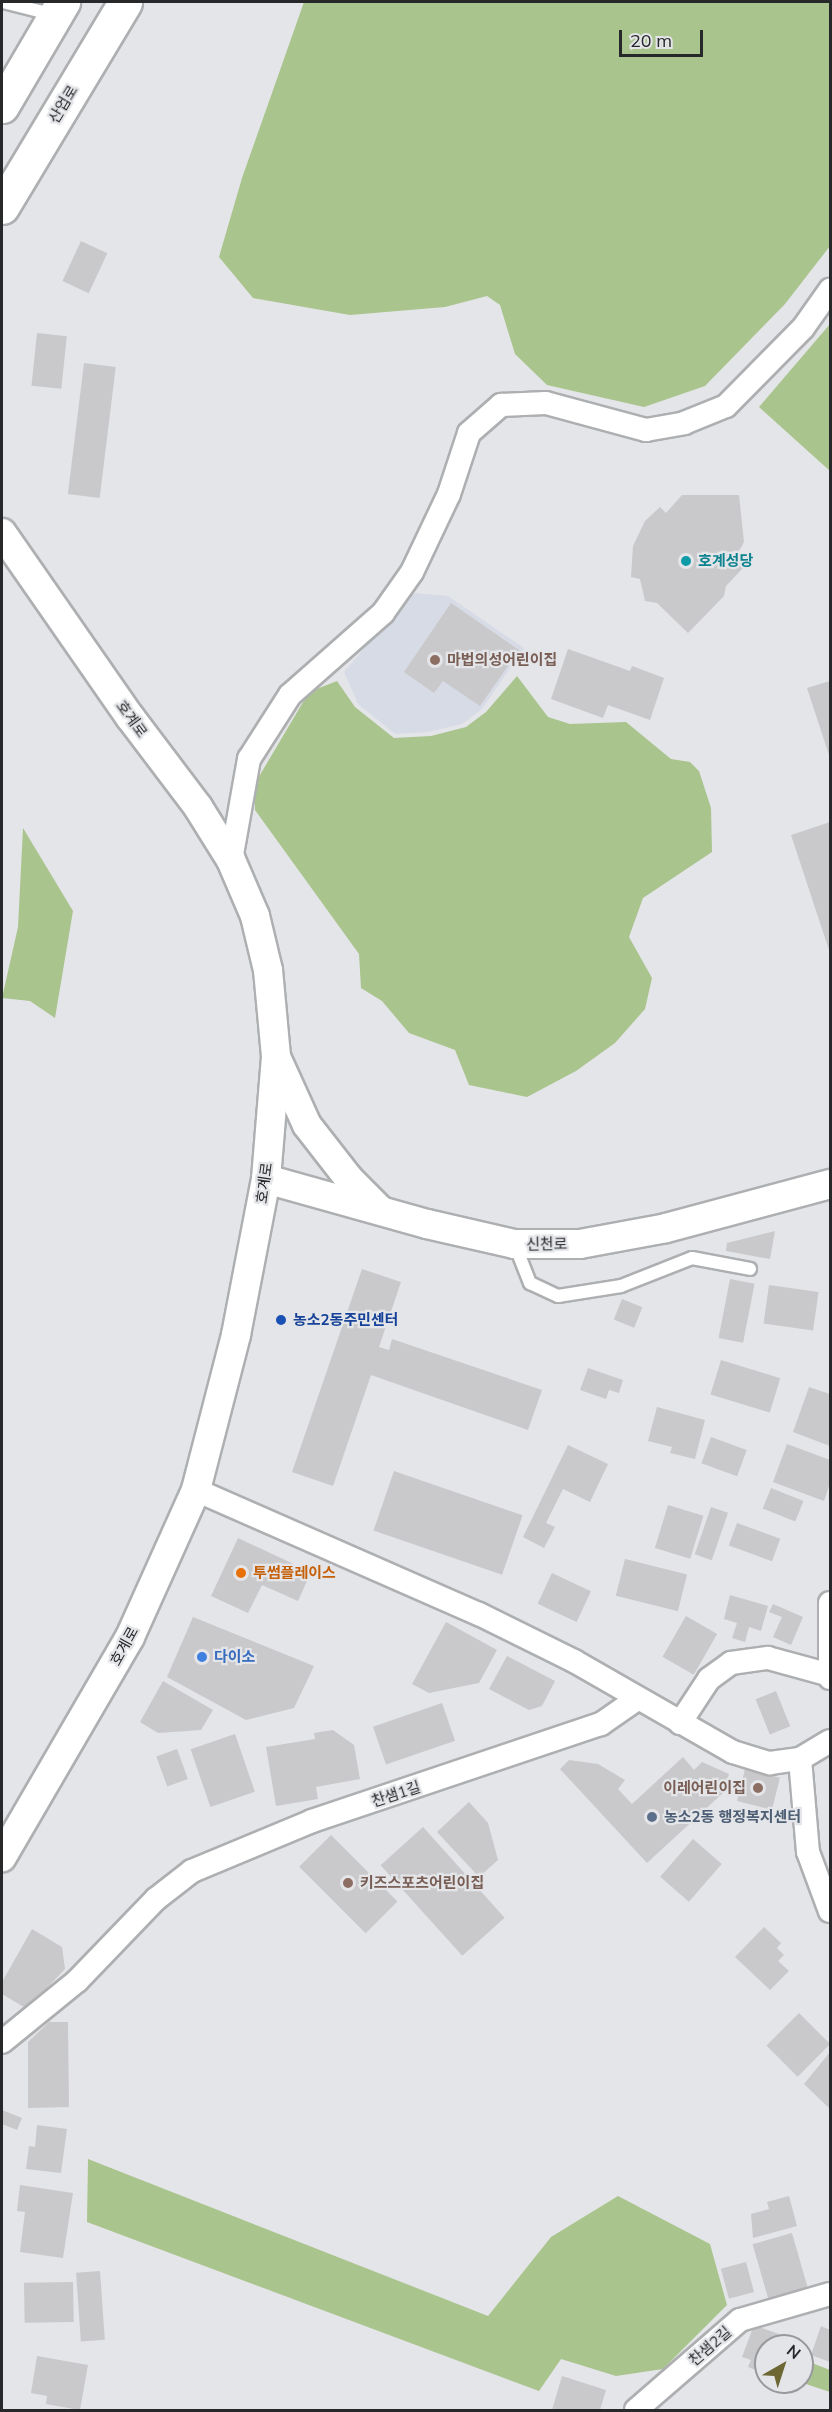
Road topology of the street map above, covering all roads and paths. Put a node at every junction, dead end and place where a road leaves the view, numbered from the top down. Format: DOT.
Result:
graph roads {
  1 [pos="3,2"];
  2 [pos="125,2"];
  3 [pos="59,8"];
  4 [pos="2,106"];
  5 [pos="2,207"];
  6 [pos="831,290"];
  7 [pos="2,533"];
  8 [pos="10,552"];
  9 [pos="231,860"];
  10 [pos="276,1057"];
  11 [pos="266,1179"];
  12 [pos="831,1184"];
  13 [pos="382,1212"];
  14 [pos="514,1244"];
  15 [pos="750,1269"];
  16 [pos="196,1490"];
  17 [pos="831,1604"];
  18 [pos="830,1676"];
  19 [pos="637,1699"];
  20 [pos="680,1723"];
  21 [pos="831,1741"];
  22 [pos="800,1759"];
  23 [pos="2,1857"];
  24 [pos="831,1911"];
  25 [pos="2,2042"];
  26 [pos="831,2294"];
  27 [pos="636,2410"];
  1 -- 3 [label="lane"];
  2 -- 5 [label="main road, 산업로"];
  3 -- 4 [label="main road"];
  6 -- 9 [label="street"];
  7 -- 8 [label="street, 호계로"];
  8 -- 9 [label="street, 호계로"];
  9 -- 10 [label="street, 호계로"];
  10 -- 11 [label="street, 호계로"];
  10 -- 13 [label="street"];
  11 -- 13 [label="street, 신천로"];
  11 -- 16 [label="street, 호계로"];
  12 -- 14 [label="street, 신천로"];
  13 -- 14 [label="street, 신천로"];
  14 -- 15 [label="lane"];
  16 -- 19 [label="street"];
  16 -- 23 [label="street, 호계로"];
  17 -- 18 [label="street"];
  18 -- 20 [label="street"];
  19 -- 20 [label="street"];
  19 -- 25 [label="street, 찬샘1길"];
  20 -- 22 [label="street"];
  21 -- 22 [label="street"];
  22 -- 24 [label="street"];
  26 -- 27 [label="street, 찬샘2길"];
}
